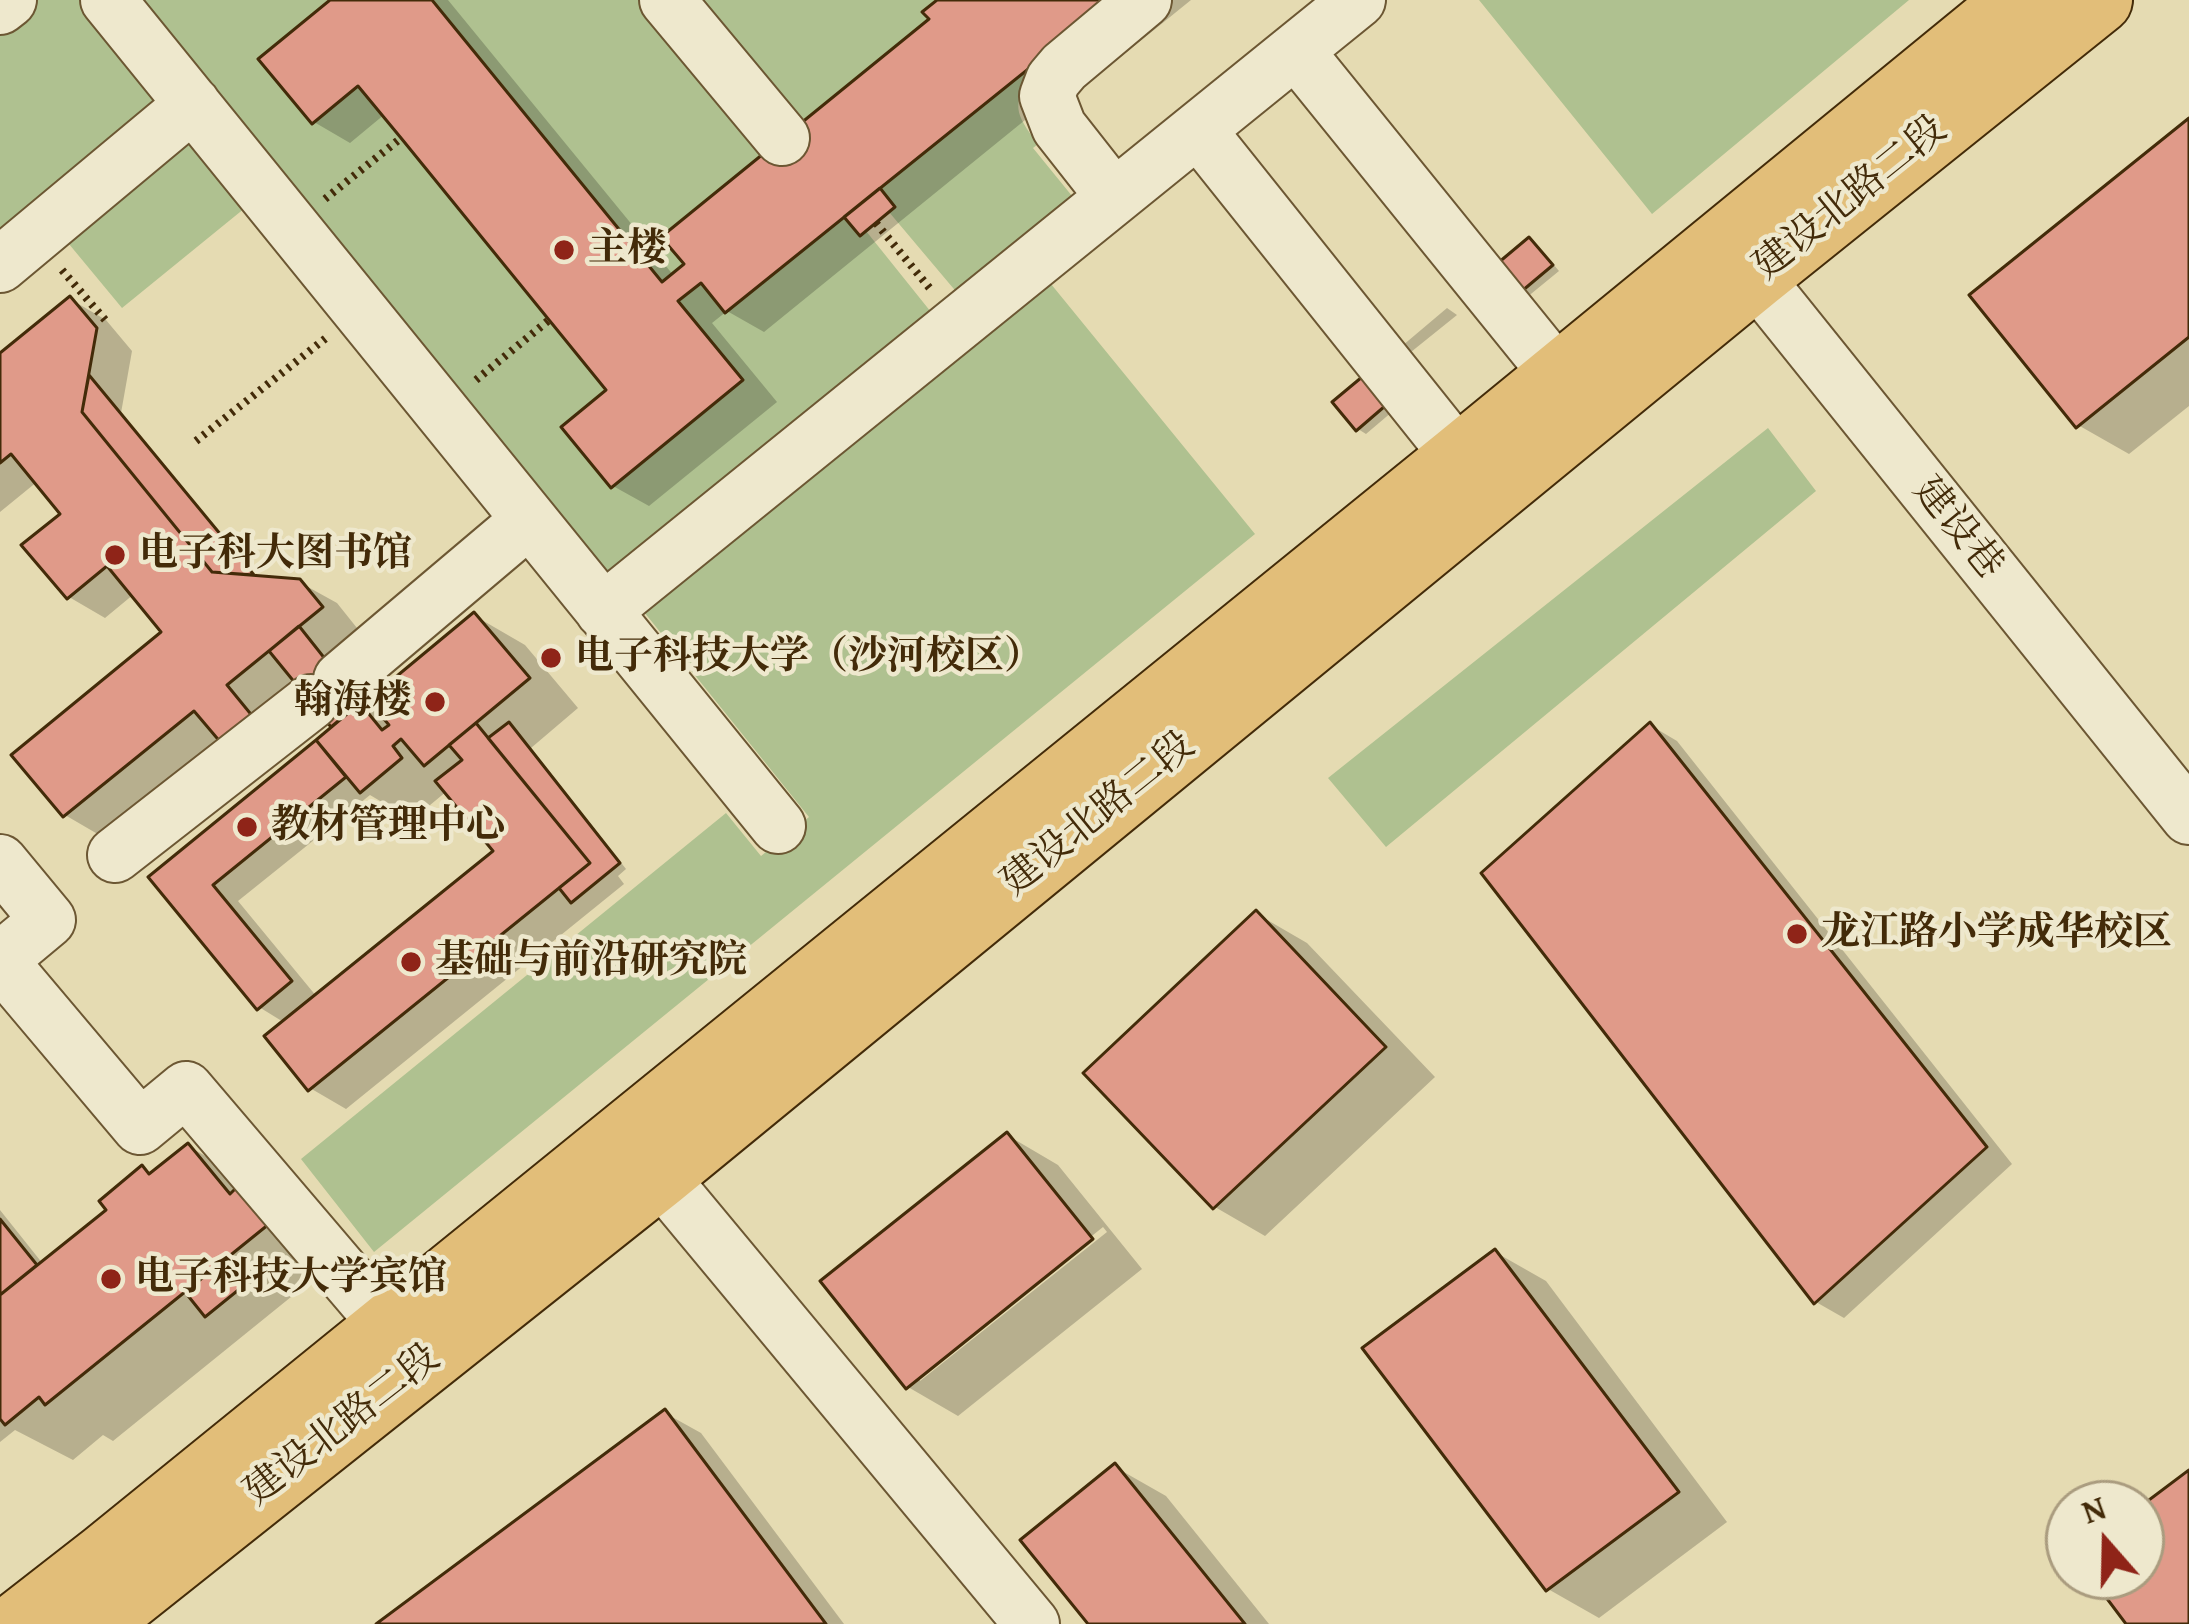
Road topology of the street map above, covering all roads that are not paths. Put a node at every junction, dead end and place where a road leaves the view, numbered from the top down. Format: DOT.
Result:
graph roads {
  1 [pos="9,0"];
  2 [pos="108,0"];
  3 [pos="668,0"];
  4 [pos="1144,0"];
  5 [pos="1357,0"];
  6 [pos="2019,0"];
  7 [pos="2099,0"];
  8 [pos="0,8"];
  9 [pos="1296,51"];
  10 [pos="193,104"];
  11 [pos="1198,130"];
  12 [pos="782,138"];
  13 [pos="1114,197"];
  14 [pos="17,251"];
  15 [pos="1740,258"];
  16 [pos="1559,376"];
  17 [pos="1460,458"];
  18 [pos="529,520"];
  19 [pos="603,611"];
  20 [pos="2189,818"];
  21 [pos="778,826"];
  22 [pos="115,855"];
  23 [pos="0,862"];
  24 [pos="0,961"];
  25 [pos="659,1175"];
  26 [pos="388,1326"];
  27 [pos="0,1606"];
  28 [pos="17,1624"];
  29 [pos="94,1624"];
  30 [pos="1031,1624"];
  1 -- 8 [label="street"];
  2 -- 10 [label="street"];
  3 -- 12 [label="street"];
  4 -- 13 [label="street"];
  5 -- 9 [label="street"];
  6 -- 15 [label="main road, 建设北路二段"];
  7 -- 15 [label="main road, 建设北路二段"];
  9 -- 11 [label="street"];
  9 -- 16 [label="street"];
  10 -- 14 [label="street"];
  10 -- 18 [label="street"];
  11 -- 13 [label="street"];
  11 -- 17 [label="street"];
  13 -- 19 [label="street"];
  15 -- 16 [label="main road, 建设北路二段"];
  15 -- 20 [label="street, 建设巷"];
  15 -- 25 [label="main road, 建设北路二段"];
  16 -- 17 [label="main road, 建设北路二段"];
  17 -- 26 [label="main road, 建设北路二段"];
  18 -- 19 [label="street"];
  18 -- 22 [label="street"];
  19 -- 21 [label="street"];
  23 -- 24 [label="street"];
  24 -- 26 [label="street"];
  25 -- 29 [label="main road, 建设北路二段"];
  25 -- 30 [label="street"];
  26 -- 28 [label="main road, 建设北路二段"];
  27 -- 28 [label="main road"];
}
